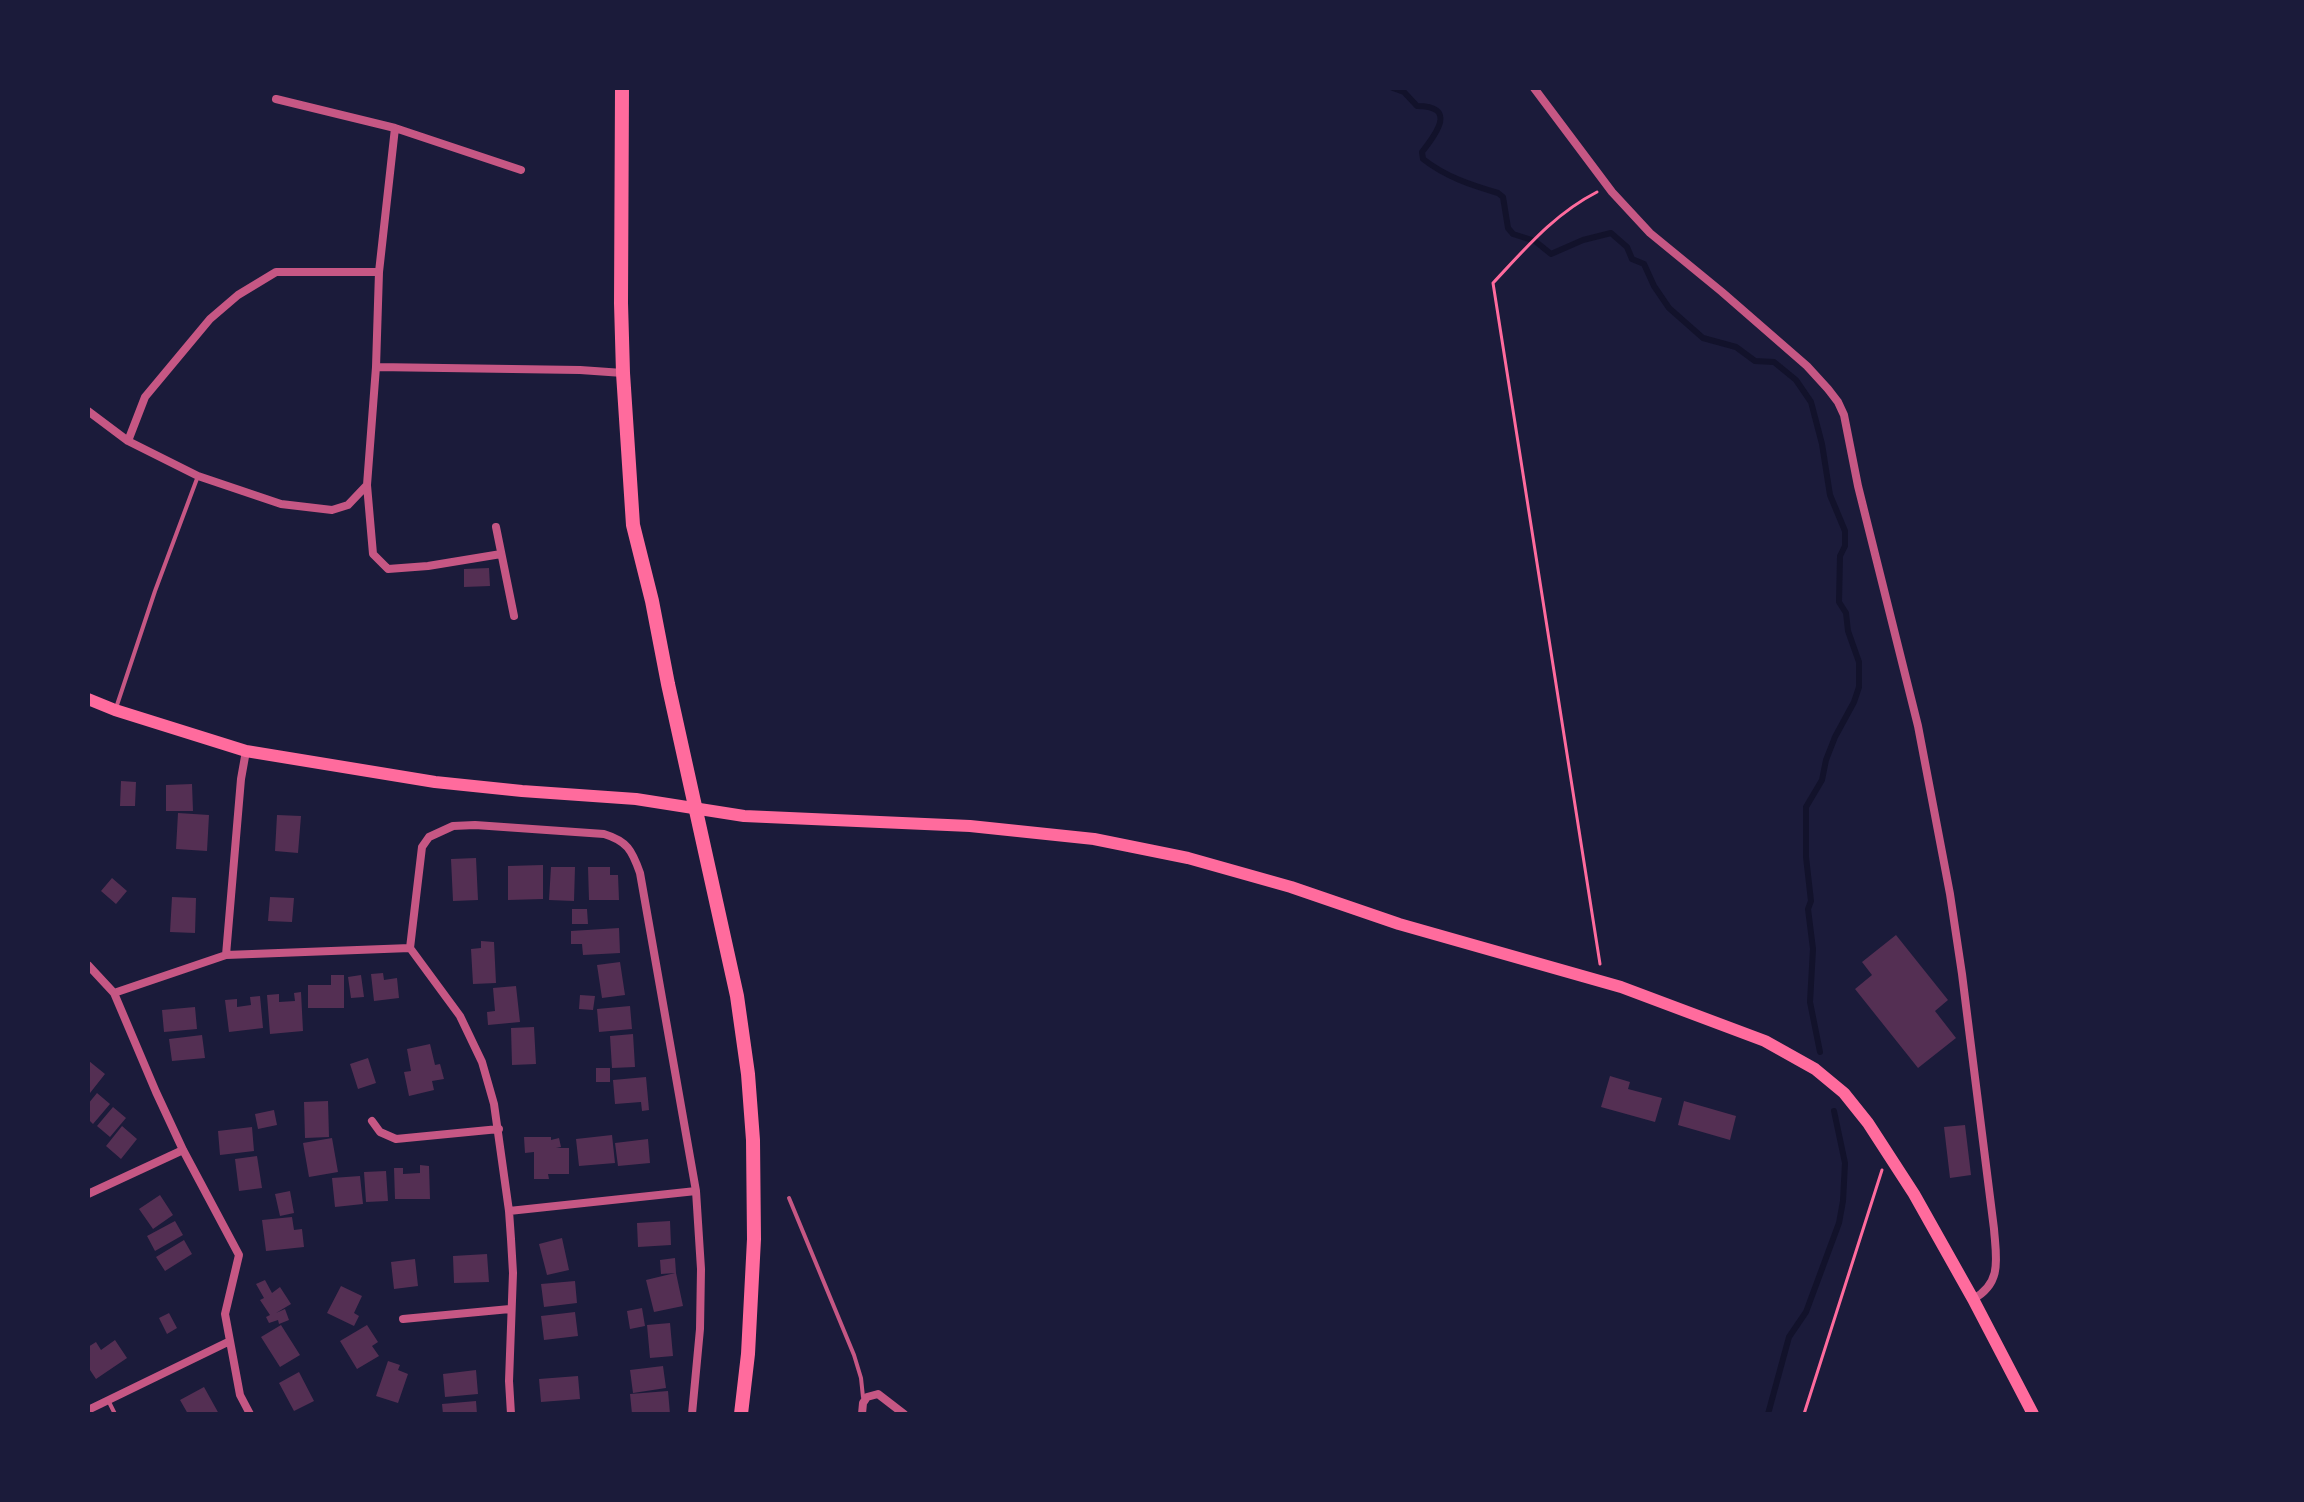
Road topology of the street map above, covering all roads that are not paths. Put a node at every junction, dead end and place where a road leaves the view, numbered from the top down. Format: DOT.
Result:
graph roads {
  1 [pos="622,88"];
  2 [pos="1534,88"];
  3 [pos="276,99"];
  4 [pos="395,128"];
  5 [pos="521,170"];
  6 [pos="379,272"];
  7 [pos="376,367"];
  8 [pos="623,373"];
  9 [pos="88,411"];
  10 [pos="128,441"];
  11 [pos="198,476"];
  12 [pos="367,485"];
  13 [pos="496,527"];
  14 [pos="501,554"];
  15 [pos="514,616"];
  16 [pos="88,699"];
  17 [pos="115,710"];
  18 [pos="246,751"];
  19 [pos="696,808"];
  20 [pos="410,948"];
  21 [pos="226,955"];
  22 [pos="88,965"];
  23 [pos="114,993"];
  24 [pos="372,1121"];
  25 [pos="499,1129"];
  26 [pos="183,1150"];
  27 [pos="696,1191"];
  28 [pos="88,1194"];
  29 [pos="789,1198"];
  30 [pos="509,1211"];
  31 [pos="1973,1299"];
  32 [pos="510,1309"];
  33 [pos="403,1319"];
  34 [pos="230,1341"];
  35 [pos="108,1399"];
  36 [pos="863,1403"];
  37 [pos="88,1410"];
  38 [pos="115,1414"];
  39 [pos="250,1414"];
  40 [pos="511,1414"];
  41 [pos="692,1414"];
  42 [pos="741,1414"];
  43 [pos="862,1414"];
  44 [pos="904,1414"];
  45 [pos="2033,1414"];
  1 -- 8 [label="main road"];
  2 -- 31 [label="street"];
  3 -- 4 [label="street"];
  4 -- 5 [label="street"];
  4 -- 6 [label="street"];
  6 -- 7 [label="street"];
  6 -- 10 [label="street"];
  7 -- 8 [label="street"];
  7 -- 12 [label="street"];
  8 -- 19 [label="main road"];
  9 -- 10 [label="street"];
  10 -- 11 [label="street"];
  11 -- 12 [label="street"];
  11 -- 17 [label="lane"];
  12 -- 14 [label="street"];
  13 -- 14 [label="street"];
  14 -- 15 [label="street"];
  16 -- 17 [label="main road"];
  17 -- 18 [label="main road"];
  18 -- 19 [label="main road"];
  18 -- 21 [label="street"];
  19 -- 31 [label="main road"];
  19 -- 42 [label="main road"];
  20 -- 21 [label="street"];
  20 -- 25 [label="street"];
  20 -- 27 [label="street"];
  21 -- 23 [label="street"];
  22 -- 23 [label="street"];
  23 -- 26 [label="street"];
  24 -- 25 [label="street"];
  25 -- 30 [label="street"];
  26 -- 28 [label="street"];
  26 -- 34 [label="street"];
  27 -- 30 [label="street"];
  27 -- 41 [label="street"];
  29 -- 36 [label="lane"];
  30 -- 32 [label="street"];
  31 -- 45 [label="main road"];
  32 -- 33 [label="street"];
  32 -- 40 [label="street"];
  34 -- 35 [label="street"];
  34 -- 39 [label="street"];
  35 -- 37 [label="street"];
  35 -- 38 [label="lane"];
  36 -- 43 [label="street"];
  36 -- 44 [label="street"];
}
